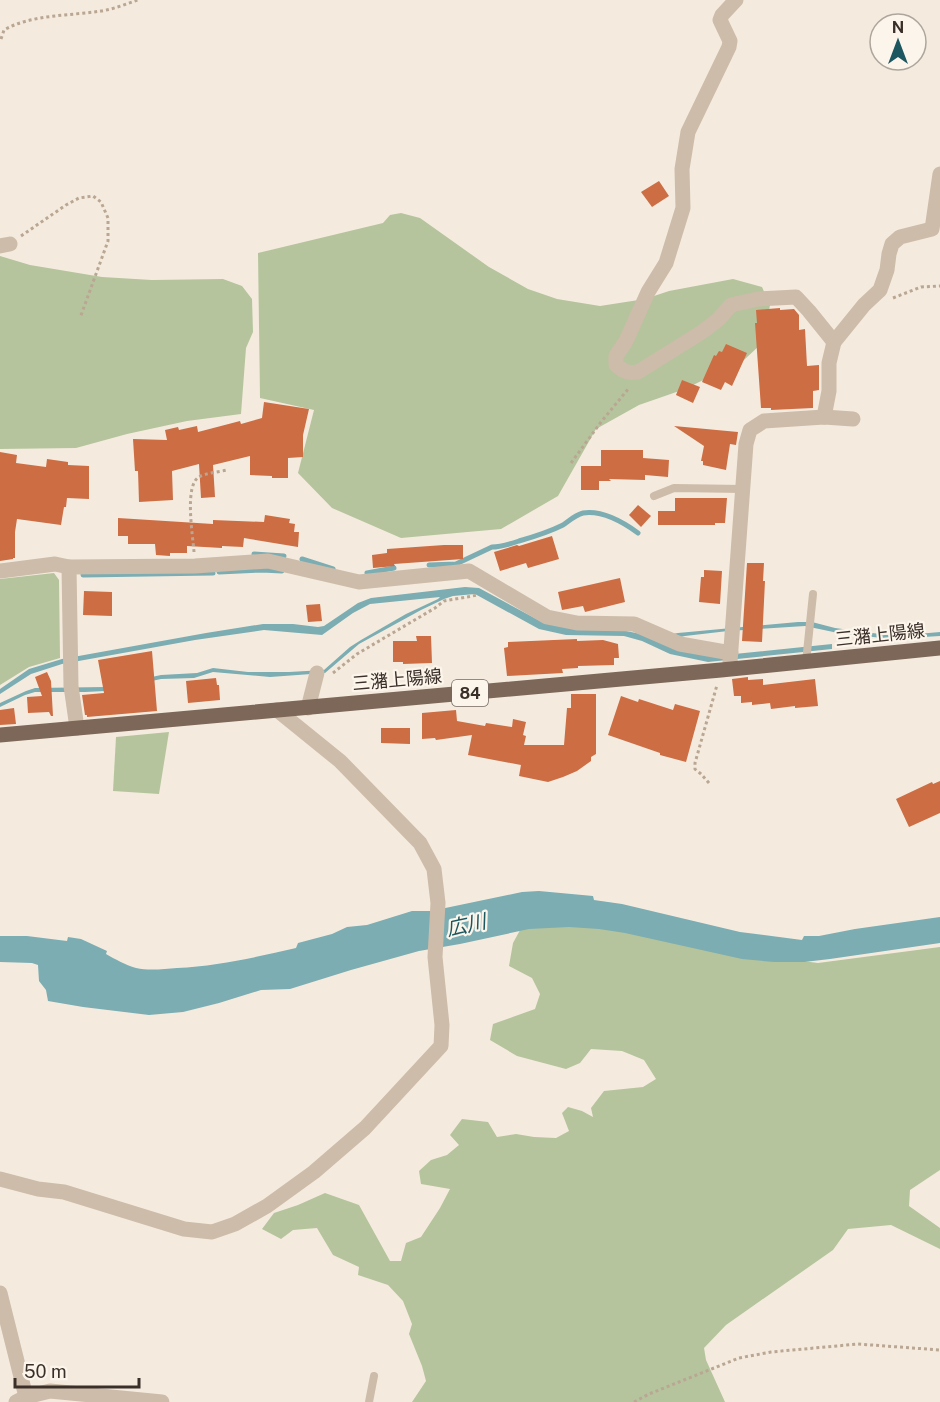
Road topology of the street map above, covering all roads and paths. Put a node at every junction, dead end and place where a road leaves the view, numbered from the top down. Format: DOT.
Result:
graph roads {
  1 [pos="138,0"];
  2 [pos="736,0"];
  3 [pos="1,39"];
  4 [pos="940,174"];
  5 [pos="5,245"];
  6 [pos="940,286"];
  7 [pos="890,300"];
  8 [pos="80,318"];
  9 [pos="834,342"];
  10 [pos="635,373"];
  11 [pos="825,417"];
  12 [pos="853,419"];
  13 [pos="571,463"];
  14 [pos="227,470"];
  15 [pos="743,489"];
  16 [pos="654,496"];
  17 [pos="195,566"];
  18 [pos="69,567"];
  19 [pos="0,571"];
  20 [pos="490,583"];
  21 [pos="813,594"];
  22 [pos="940,648"];
  23 [pos="806,653"];
  24 [pos="728,664"];
  25 [pos="317,673"];
  26 [pos="313,689"];
  27 [pos="308,708"];
  28 [pos="277,710"];
  29 [pos="77,728"];
  30 [pos="0,735"];
  31 [pos="709,783"];
  32 [pos="0,1179"];
  33 [pos="0,1293"];
  34 [pos="940,1350"];
  35 [pos="374,1376"];
  36 [pos="50,1396"];
  37 [pos="21,1400"];
  38 [pos="162,1402"];
  39 [pos="369,1402"];
  40 [pos="634,1402"];
  1 -- 3 [label="path"];
  2 -- 10 [label="street"];
  4 -- 9 [label="street"];
  5 -- 8 [label="path"];
  6 -- 7 [label="path"];
  9 -- 10 [label="street"];
  9 -- 11 [label="street"];
  10 -- 13 [label="path"];
  11 -- 12 [label="street"];
  11 -- 15 [label="street"];
  14 -- 17 [label="path"];
  15 -- 16 [label="lane"];
  15 -- 24 [label="street"];
  17 -- 18 [label="street"];
  17 -- 20 [label="street"];
  18 -- 19 [label="street"];
  18 -- 29 [label="street"];
  20 -- 24 [label="street"];
  20 -- 26 [label="path"];
  21 -- 23 [label="lane"];
  22 -- 23 [label="main road, 三潴上陽線 / 84"];
  23 -- 24 [label="main road, 三潴上陽線 / 84"];
  24 -- 27 [label="main road, 三潴上陽線 / 84"];
  24 -- 31 [label="path"];
  25 -- 26 [label="street"];
  26 -- 27 [label="street"];
  27 -- 28 [label="main road, 三潴上陽線 / 84"];
  28 -- 29 [label="main road, 三潴上陽線 / 84"];
  28 -- 32 [label="street"];
  29 -- 30 [label="main road, 三潴上陽線 / 84"];
  33 -- 37 [label="street"];
  34 -- 40 [label="path"];
  35 -- 39 [label="lane"];
  36 -- 37 [label="street"];
  36 -- 38 [label="street"];
}
